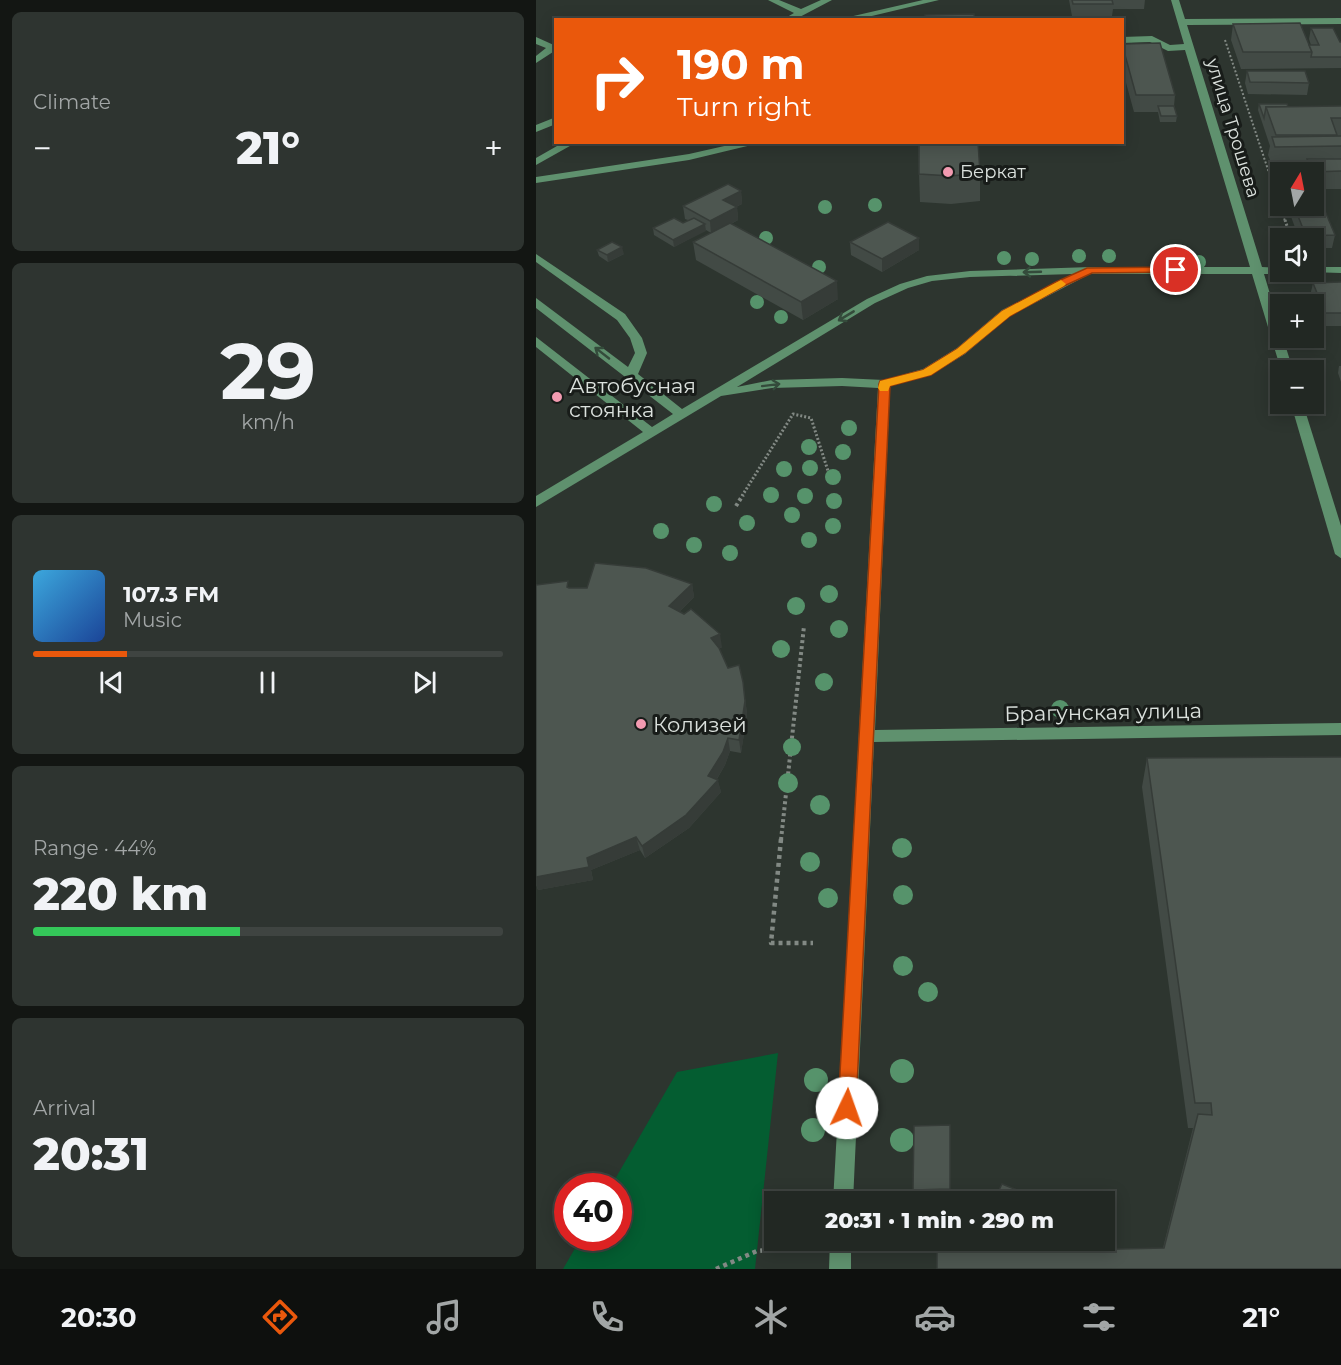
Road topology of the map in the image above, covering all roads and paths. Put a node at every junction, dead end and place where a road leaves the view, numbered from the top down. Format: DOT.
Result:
graph roads {
  1 [pos="772,0"];
  2 [pos="828,0"];
  3 [pos="935,0"];
  4 [pos="1175,0"];
  5 [pos="802,13"];
  6 [pos="791,18"];
  7 [pos="850,18"];
  8 [pos="1342,21"];
  9 [pos="1182,22"];
  10 [pos="1220,22"];
  11 [pos="1124,39"];
  12 [pos="536,40"];
  13 [pos="1189,47"];
  14 [pos="554,49"];
  15 [pos="536,60"];
  16 [pos="554,121"];
  17 [pos="536,129"];
  18 [pos="568,144"];
  19 [pos="750,144"];
  20 [pos="536,162"];
  21 [pos="536,180"];
  22 [pos="1288,228"];
  23 [pos="536,257"];
  24 [pos="1091,270"];
  25 [pos="1324,270"];
  26 [pos="1342,270"];
  27 [pos="1257,271"];
  28 [pos="1270,271"];
  29 [pos="536,302"];
  30 [pos="536,341"];
  31 [pos="1284,360"];
  32 [pos="630,375"];
  33 [pos="884,384"];
  34 [pos="713,396"];
  35 [pos="682,414"];
  36 [pos="1300,414"];
  37 [pos="651,432"];
  38 [pos="829,474"];
  39 [pos="536,502"];
  40 [pos="736,506"];
  41 [pos="1342,554"];
  42 [pos="804,626"];
  43 [pos="1342,729"];
  44 [pos="865,736"];
  45 [pos="814,943"];
  46 [pos="844,1191"];
  47 [pos="764,1250"];
  48 [pos="841,1251"];
  49 [pos="716,1269"];
  50 [pos="840,1269"];
  1 -- 5 [label="street"];
  2 -- 5 [label="street"];
  3 -- 7 [label="street"];
  4 -- 9 [label="street, улица Трошева"];
  5 -- 6 [label="street"];
  8 -- 10 [label="street"];
  9 -- 10 [label="street"];
  9 -- 13 [label="street, улица Трошева"];
  10 -- 22 [label="path"];
  11 -- 13 [label="street"];
  12 -- 14 [label="street"];
  13 -- 27 [label="street, улица Трошева"];
  14 -- 15 [label="street"];
  16 -- 17 [label="street"];
  18 -- 20 [label="street"];
  19 -- 21 [label="street"];
  23 -- 32 [label="street"];
  24 -- 27 [label="street"];
  24 -- 33 [label="street"];
  24 -- 34 [label="street, one-way"];
  25 -- 26 [label="street"];
  27 -- 28 [label="street"];
  27 -- 31 [label="street, улица Трошева"];
  32 -- 29 [label="street, one-way"];
  30 -- 37 [label="street"];
  32 -- 35 [label="street"];
  34 -- 33 [label="street, one-way"];
  33 -- 44 [label="street"];
  34 -- 35 [label="street"];
  35 -- 37 [label="street"];
  36 -- 41 [label="street"];
  37 -- 39 [label="street"];
  38 -- 40 [label="path"];
  42 -- 45 [label="path"];
  43 -- 44 [label="street, Брагунская улица"];
  44 -- 46 [label="street"];
  47 -- 49 [label="path"];
  48 -- 50 [label="street"];
}
